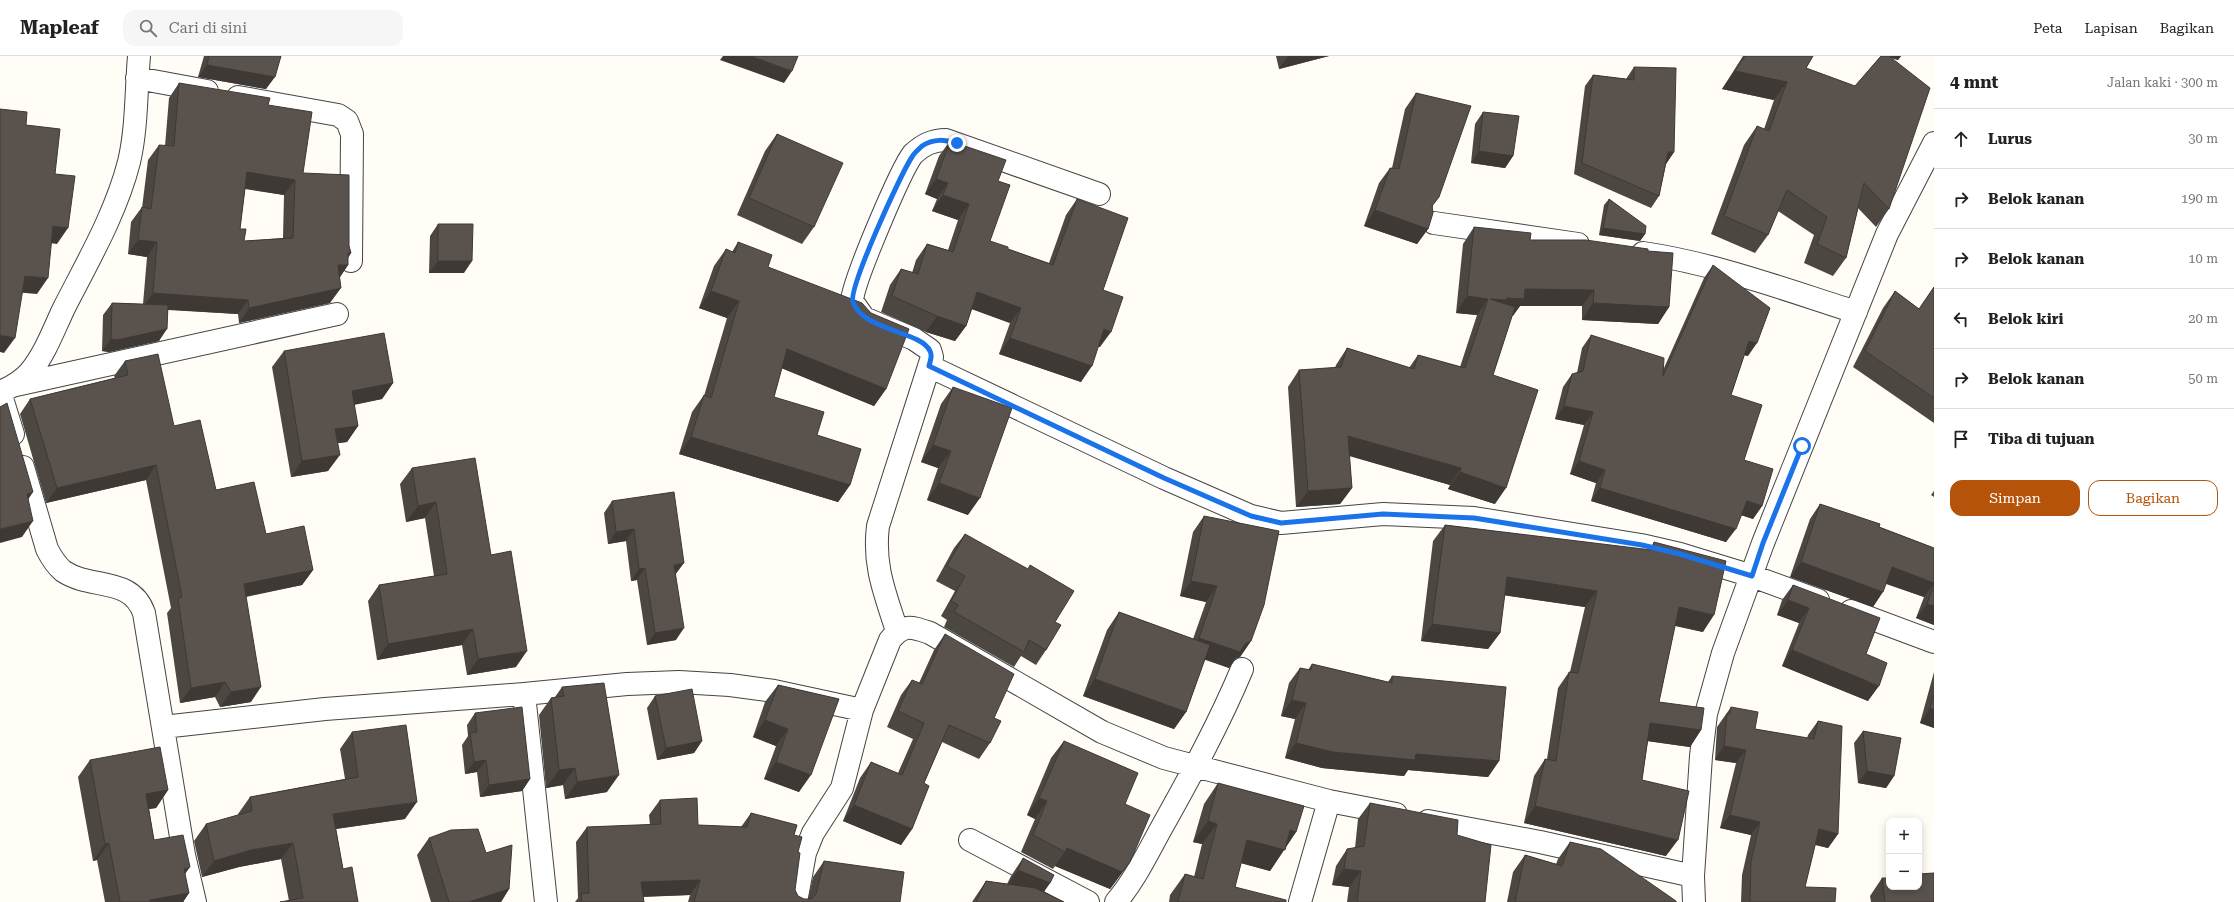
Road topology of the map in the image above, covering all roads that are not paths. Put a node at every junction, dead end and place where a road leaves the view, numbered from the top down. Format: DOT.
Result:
graph roads {
  1 [pos="139,56"];
  2 [pos="137,78"];
  3 [pos="1934,143"];
  4 [pos="1099,194"];
  5 [pos="1434,223"];
  6 [pos="1598,247"];
  7 [pos="1620,250"];
  8 [pos="351,261"];
  9 [pos="1856,312"];
  10 [pos="337,314"];
  11 [pos="929,366"];
  12 [pos="5,390"];
  13 [pos="1752,576"];
  14 [pos="897,630"];
  15 [pos="1934,642"];
  16 [pos="1242,670"];
  17 [pos="524,694"];
  18 [pos="862,710"];
  19 [pos="163,727"];
  20 [pos="1196,768"];
  21 [pos="1329,801"];
  22 [pos="970,840"];
  23 [pos="1693,876"];
  24 [pos="195,902"];
  25 [pos="546,902"];
  26 [pos="796,902"];
  27 [pos="1088,902"];
  28 [pos="1116,902"];
  29 [pos="1300,902"];
  30 [pos="1694,902"];
  1 -- 2 [label="street"];
  2 -- 8 [label="street"];
  2 -- 12 [label="street"];
  3 -- 9 [label="street"];
  4 -- 11 [label="street"];
  5 -- 6 [label="street"];
  7 -- 9 [label="street"];
  9 -- 13 [label="street"];
  10 -- 12 [label="street"];
  11 -- 13 [label="street"];
  11 -- 14 [label="street"];
  12 -- 19 [label="street"];
  13 -- 15 [label="street"];
  13 -- 23 [label="street"];
  14 -- 18 [label="street"];
  14 -- 20 [label="street"];
  16 -- 20 [label="street"];
  17 -- 18 [label="street"];
  17 -- 19 [label="street"];
  17 -- 25 [label="street"];
  18 -- 26 [label="street"];
  19 -- 24 [label="street"];
  20 -- 21 [label="street"];
  20 -- 28 [label="street"];
  21 -- 23 [label="street"];
  21 -- 29 [label="street"];
  22 -- 27 [label="street"];
  23 -- 30 [label="street"];
}
